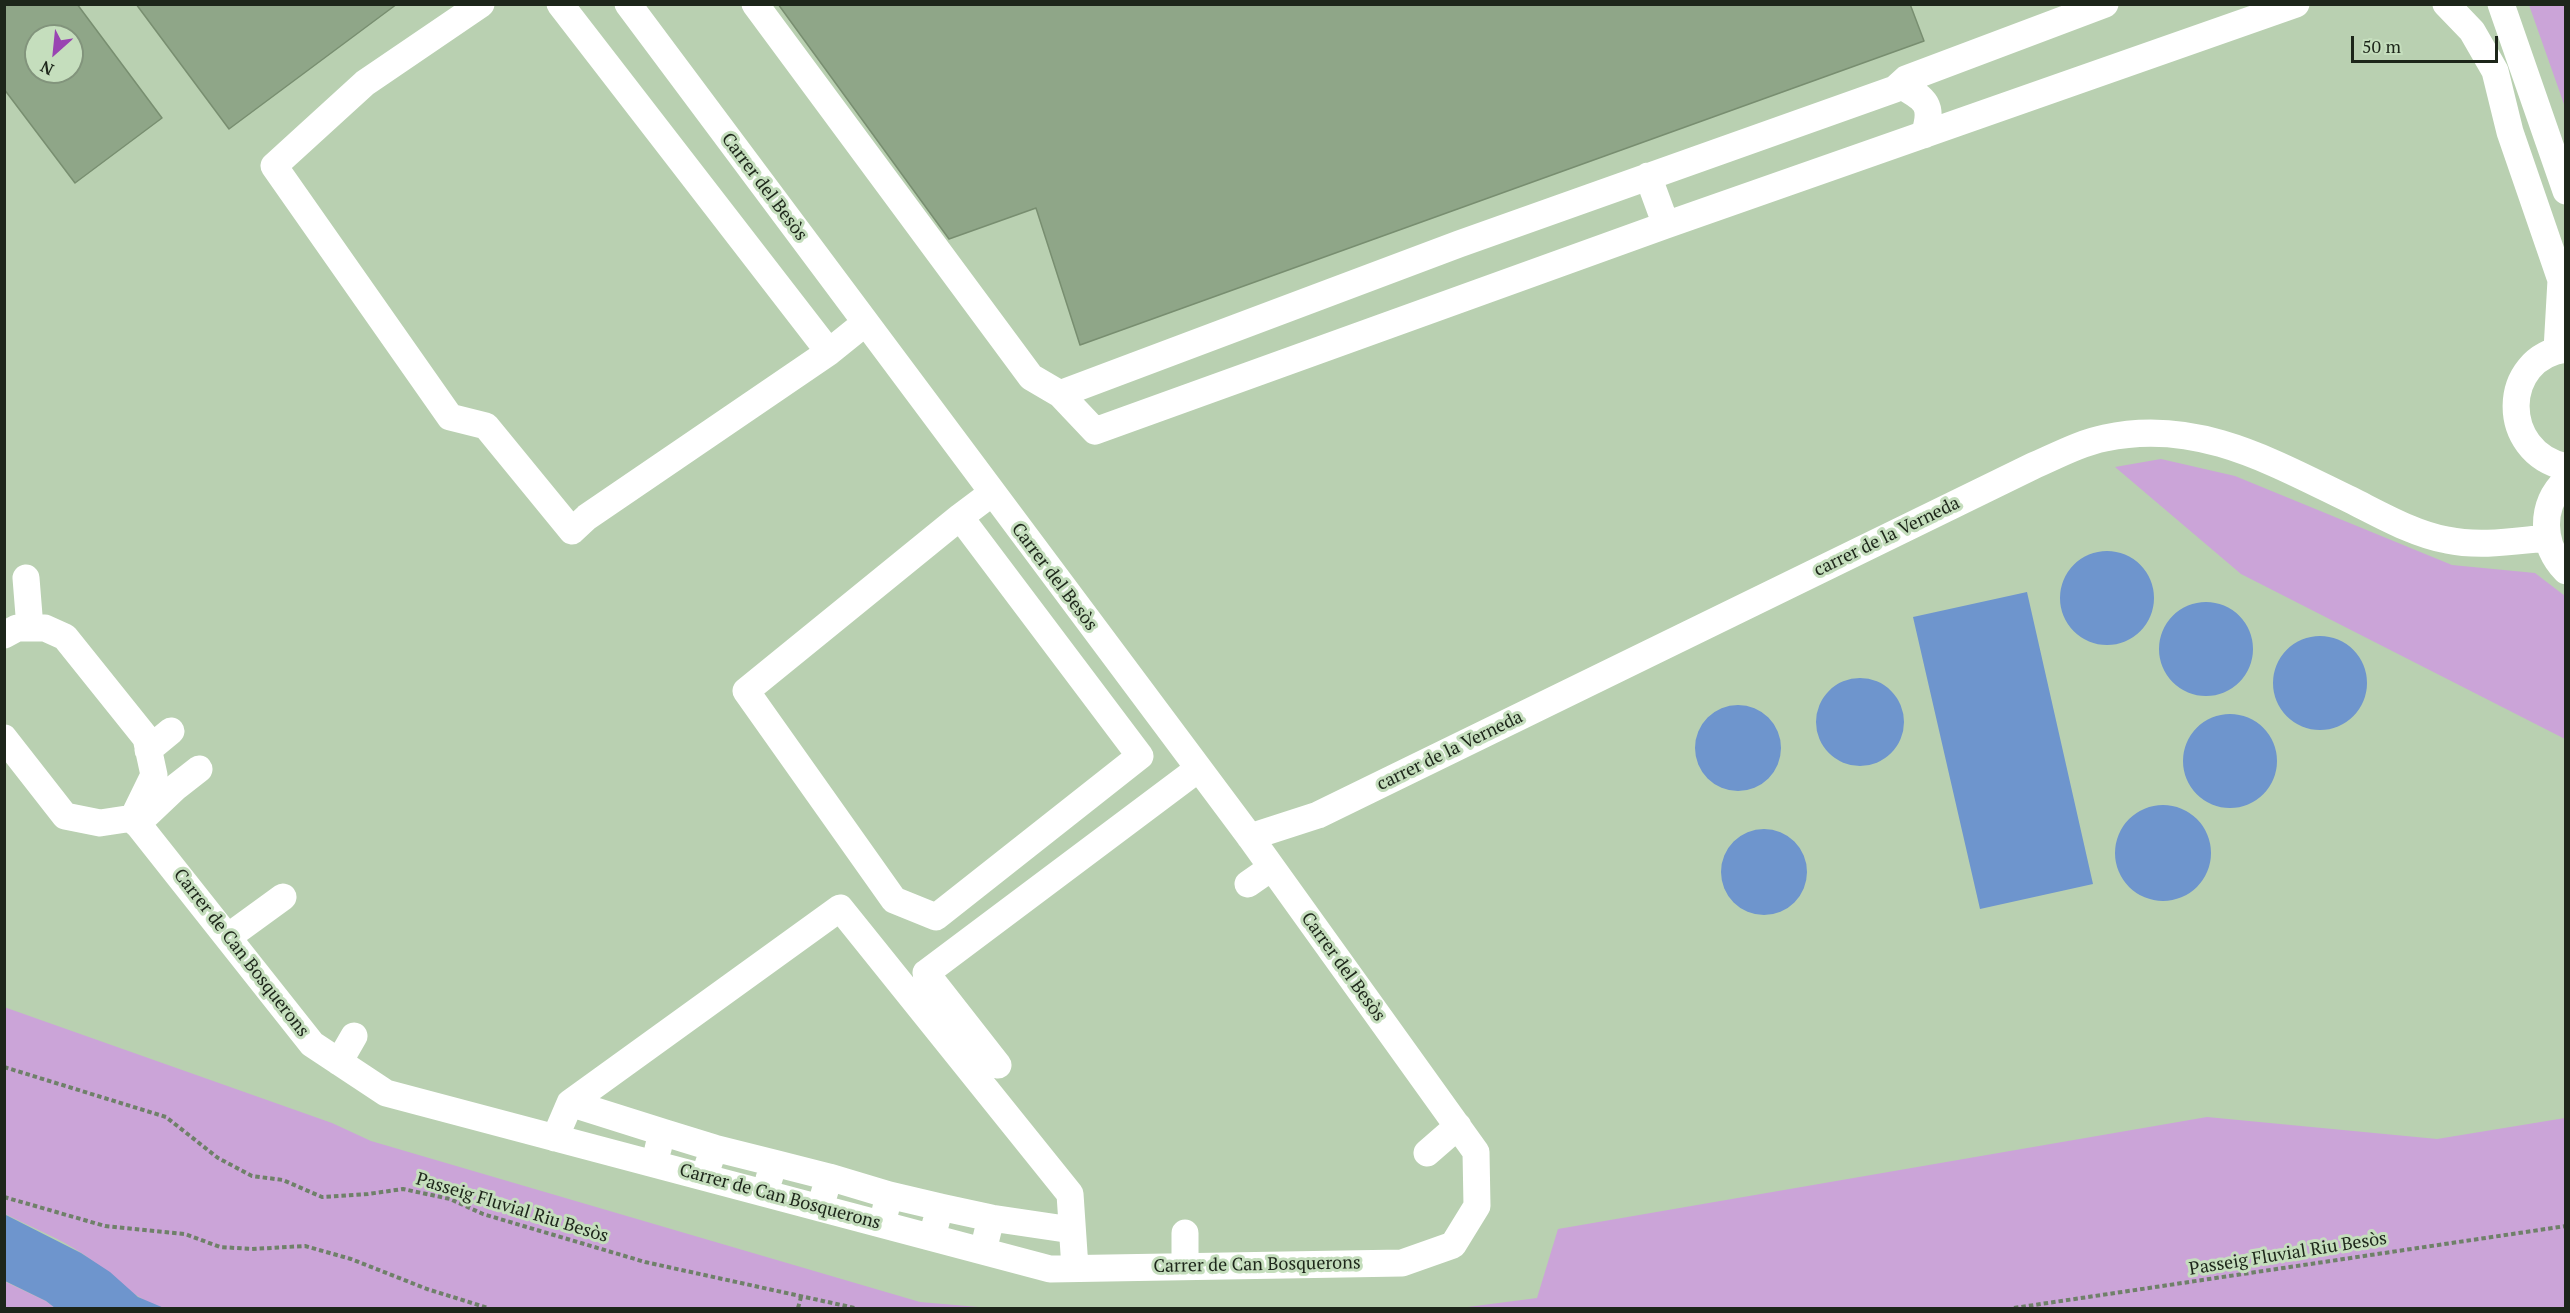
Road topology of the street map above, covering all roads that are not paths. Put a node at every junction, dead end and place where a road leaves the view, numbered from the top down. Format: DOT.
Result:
graph roads {
  1 [pos="481,4"];
  2 [pos="560,4"];
  3 [pos="628,4"];
  4 [pos="755,4"];
  5 [pos="2105,4"];
  6 [pos="2296,4"];
  7 [pos="2446,4"];
  8 [pos="2501,4"];
  9 [pos="1900,85"];
  10 [pos="1924,135"];
  11 [pos="1648,176"];
  12 [pos="2565,191"];
  13 [pos="1666,225"];
  14 [pos="866,323"];
  15 [pos="2561,350"];
  16 [pos="829,352"];
  17 [pos="1060,394"];
  18 [pos="2565,467"];
  19 [pos="2565,480"];
  20 [pos="992,493"];
  21 [pos="960,517"];
  22 [pos="2547,538"];
  23 [pos="2565,571"];
  24 [pos="26,578"];
  25 [pos="1076,606"];
  26 [pos="30,628"];
  27 [pos="1047,632"];
  28 [pos="4,635"];
  29 [pos="1125,671"];
  30 [pos="1092,693"];
  31 [pos="171,731"];
  32 [pos="4,738"];
  33 [pos="148,750"];
  34 [pos="199,769"];
  35 [pos="1188,777"];
  36 [pos="135,821"];
  37 [pos="1250,837"];
  38 [pos="283,897"];
  39 [pos="228,937"];
  40 [pos="354,1036"];
  41 [pos="339,1062"];
  42 [pos="998,1065"];
  43 [pos="570,1103"];
  44 [pos="1458,1126"];
  45 [pos="663,1132"];
  46 [pos="555,1138"];
  47 [pos="714,1148"];
  48 [pos="1476,1152"];
  49 [pos="1427,1153"];
  50 [pos="774,1163"];
  51 [pos="653,1164"];
  52 [pos="705,1177"];
  53 [pos="830,1177"];
  54 [pos="765,1193"];
  55 [pos="889,1195"];
  56 [pos="940,1207"];
  57 [pos="820,1208"];
  58 [pos="992,1218"];
  59 [pos="882,1224"];
  60 [pos="1028,1224"];
  61 [pos="1072,1230"];
  62 [pos="1185,1233"];
  63 [pos="932,1237"];
  64 [pos="983,1251"];
  65 [pos="1022,1261"];
  66 [pos="1185,1266"];
  67 [pos="1075,1268"];
  1 -- 16 [label="street"];
  2 -- 16 [label="street"];
  3 -- 14 [label="street, Carrer del Besòs"];
  4 -- 17 [label="street"];
  5 -- 9 [label="street"];
  6 -- 10 [label="street"];
  7 -- 15 [label="street"];
  8 -- 12 [label="street"];
  9 -- 10 [label="street"];
  9 -- 11 [label="street"];
  10 -- 13 [label="street"];
  11 -- 13 [label="street"];
  11 -- 17 [label="street"];
  13 -- 17 [label="street"];
  14 -- 16 [label="street"];
  14 -- 20 [label="street, Carrer del Besòs"];
  15 -- 18 [label="street"];
  19 -- 22 [label="street"];
  20 -- 21 [label="street"];
  20 -- 25 [label="street, Carrer del Besòs"];
  21 -- 27 [label="street"];
  21 -- 30 [label="street"];
  22 -- 23 [label="street"];
  22 -- 37 [label="street, carrer de la Verneda"];
  24 -- 26 [label="street"];
  25 -- 27 [label="street"];
  25 -- 29 [label="street, Carrer del Besòs"];
  26 -- 28 [label="street"];
  26 -- 33 [label="street"];
  27 -- 30 [label="street"];
  29 -- 30 [label="street"];
  29 -- 35 [label="street, Carrer del Besòs"];
  31 -- 33 [label="street"];
  32 -- 36 [label="street"];
  33 -- 36 [label="street"];
  34 -- 36 [label="street"];
  35 -- 37 [label="street, Carrer del Besòs"];
  35 -- 42 [label="street"];
  36 -- 39 [label="street, Carrer de Can Bosquerons"];
  37 -- 44 [label="street, Carrer del Besòs"];
  38 -- 39 [label="street"];
  39 -- 41 [label="street, Carrer de Can Bosquerons"];
  40 -- 41 [label="street"];
  41 -- 46 [label="street, Carrer de Can Bosquerons"];
  43 -- 45 [label="street"];
  43 -- 46 [label="street"];
  43 -- 61 [label="street"];
  44 -- 48 [label="street, Carrer del Besòs"];
  44 -- 49 [label="street"];
  45 -- 47 [label="street"];
  45 -- 51 [label="street"];
  46 -- 51 [label="street, Carrer de Can Bosquerons"];
  47 -- 50 [label="street"];
  47 -- 52 [label="street"];
  48 -- 66 [label="street, Carrer de Can Bosquerons"];
  50 -- 53 [label="street"];
  50 -- 54 [label="street"];
  51 -- 52 [label="street, Carrer de Can Bosquerons"];
  52 -- 54 [label="street, Carrer de Can Bosquerons"];
  53 -- 55 [label="street"];
  53 -- 57 [label="street"];
  54 -- 57 [label="street, Carrer de Can Bosquerons"];
  55 -- 56 [label="street"];
  55 -- 59 [label="street"];
  56 -- 58 [label="street"];
  56 -- 63 [label="street"];
  57 -- 59 [label="street, Carrer de Can Bosquerons"];
  58 -- 60 [label="street"];
  58 -- 64 [label="street"];
  59 -- 63 [label="street, Carrer de Can Bosquerons"];
  60 -- 61 [label="street"];
  60 -- 65 [label="street"];
  61 -- 67 [label="street"];
  62 -- 66 [label="street"];
  63 -- 64 [label="street, Carrer de Can Bosquerons"];
  64 -- 65 [label="street, Carrer de Can Bosquerons"];
  65 -- 67 [label="street, Carrer de Can Bosquerons"];
  66 -- 67 [label="street, Carrer de Can Bosquerons"];
}
